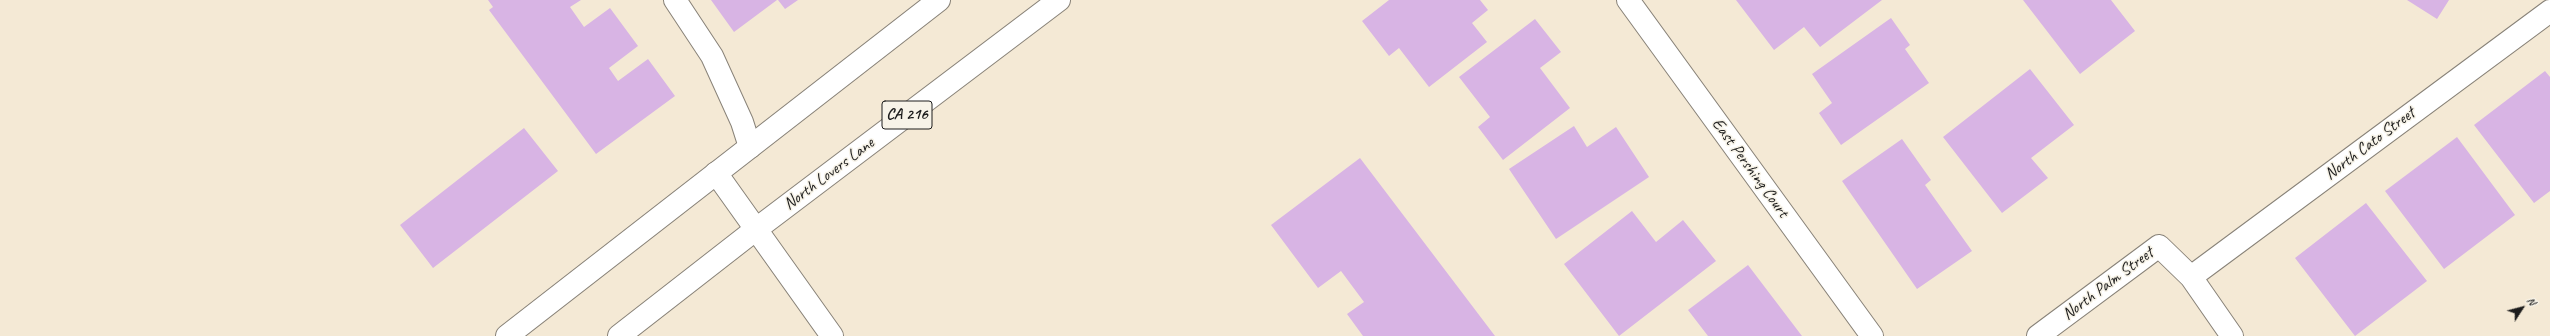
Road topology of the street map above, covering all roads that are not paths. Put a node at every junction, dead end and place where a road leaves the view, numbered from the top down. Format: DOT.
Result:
graph roads {
  1 [pos="675,0"];
  2 [pos="939,0"];
  3 [pos="1059,0"];
  4 [pos="1628,0"];
  5 [pos="2550,11"];
  6 [pos="750,146"];
  7 [pos="716,173"];
  8 [pos="755,230"];
  9 [pos="2190,277"];
  10 [pos="507,336"];
  11 [pos="619,336"];
  12 [pos="832,336"];
  13 [pos="1872,336"];
  14 [pos="2038,336"];
  15 [pos="2232,336"];
  1 -- 6 [label="street"];
  2 -- 6 [label="street"];
  3 -- 8 [label="street, North Lovers Lane / CA 216"];
  4 -- 13 [label="street, East Pershing Court"];
  5 -- 9 [label="street, North Cato Street"];
  6 -- 7 [label="street"];
  7 -- 8 [label="street"];
  7 -- 10 [label="street"];
  8 -- 11 [label="street, North Lovers Lane / CA 216"];
  8 -- 12 [label="street"];
  9 -- 14 [label="street, North Palm Street"];
  9 -- 15 [label="street"];
}
